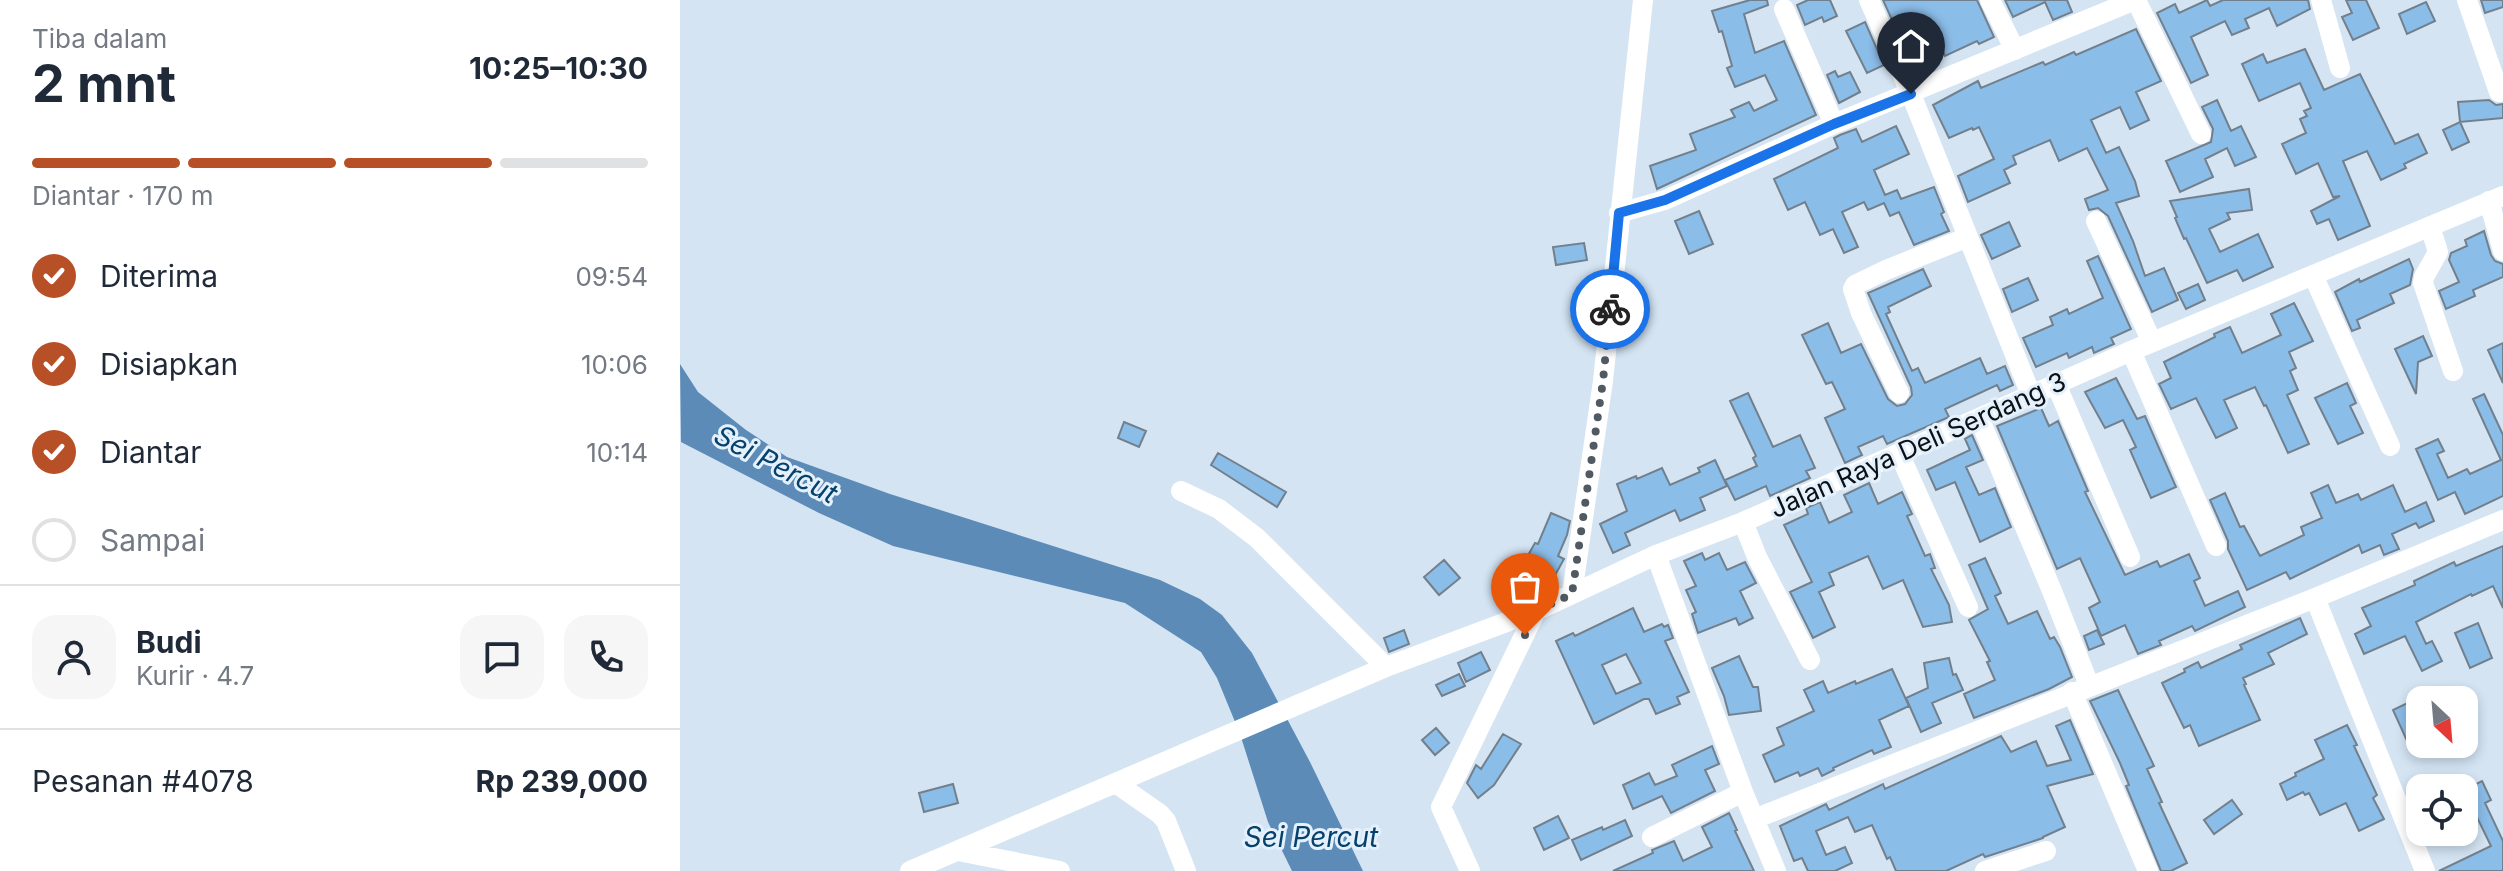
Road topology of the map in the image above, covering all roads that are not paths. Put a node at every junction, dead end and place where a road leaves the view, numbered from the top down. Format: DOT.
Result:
graph roads {
  1 [pos="1643,0"];
  2 [pos="1869,0"];
  3 [pos="1990,0"];
  4 [pos="2136,0"];
  5 [pos="2321,0"];
  6 [pos="2467,0"];
  7 [pos="2102,6"];
  8 [pos="1784,9"];
  9 [pos="2015,50"];
  10 [pos="2340,68"];
  11 [pos="2499,92"];
  12 [pos="1911,94"];
  13 [pos="1834,124"];
  14 [pos="2201,134"];
  15 [pos="2496,198"];
  16 [pos="1625,212"];
  17 [pos="2096,221"];
  18 [pos="2430,226"];
  19 [pos="1968,237"];
  20 [pos="2503,251"];
  21 [pos="2313,275"];
  22 [pos="2152,342"];
  23 [pos="2131,351"];
  24 [pos="2453,371"];
  25 [pos="2056,384"];
  26 [pos="1899,393"];
  27 [pos="2031,395"];
  28 [pos="1979,418"];
  29 [pos="2390,446"];
  30 [pos="1899,453"];
  31 [pos="1181,491"];
  32 [pos="2503,520"];
  33 [pos="1743,522"];
  34 [pos="2216,546"];
  35 [pos="1656,555"];
  36 [pos="2130,557"];
  37 [pos="1572,594"];
  38 [pos="2315,598"];
  39 [pos="1968,607"];
  40 [pos="1536,611"];
  41 [pos="1810,660"];
  42 [pos="1386,667"];
  43 [pos="2081,688"];
  44 [pos="1122,782"];
  45 [pos="1743,792"];
  46 [pos="1754,819"];
  47 [pos="1652,837"];
  48 [pos="958,851"];
  49 [pos="2046,851"];
  50 [pos="2010,867"];
  51 [pos="910,871"];
  52 [pos="1060,871"];
  53 [pos="1186,871"];
  54 [pos="1470,871"];
  55 [pos="1776,871"];
  56 [pos="1985,871"];
  57 [pos="2148,871"];
  58 [pos="2425,871"];
  1 -- 16 [label="street"];
  2 -- 12 [label="street"];
  3 -- 9 [label="street"];
  4 -- 7 [label="street"];
  4 -- 14 [label="street"];
  5 -- 10 [label="street"];
  6 -- 11 [label="street"];
  7 -- 9 [label="street"];
  8 -- 13 [label="street"];
  9 -- 12 [label="street"];
  12 -- 13 [label="street"];
  12 -- 19 [label="street"];
  13 -- 16 [label="street"];
  15 -- 18 [label="street, Jalan Raya Deli Serdang 3"];
  15 -- 20 [label="street"];
  16 -- 37 [label="street"];
  17 -- 22 [label="street"];
  18 -- 21 [label="street, Jalan Raya Deli Serdang 3"];
  18 -- 24 [label="street"];
  19 -- 26 [label="street"];
  19 -- 27 [label="street"];
  21 -- 22 [label="street, Jalan Raya Deli Serdang 3"];
  21 -- 29 [label="street"];
  22 -- 23 [label="street, Jalan Raya Deli Serdang 3"];
  23 -- 25 [label="street, Jalan Raya Deli Serdang 3"];
  23 -- 34 [label="street"];
  25 -- 27 [label="street, Jalan Raya Deli Serdang 3"];
  25 -- 36 [label="street"];
  27 -- 28 [label="street, Jalan Raya Deli Serdang 3"];
  28 -- 30 [label="street, Jalan Raya Deli Serdang 3"];
  28 -- 43 [label="street"];
  30 -- 33 [label="street, Jalan Raya Deli Serdang 3"];
  30 -- 39 [label="street"];
  31 -- 42 [label="street"];
  32 -- 38 [label="street"];
  33 -- 35 [label="street, Jalan Raya Deli Serdang 3"];
  33 -- 41 [label="street"];
  35 -- 37 [label="street, Jalan Raya Deli Serdang 3"];
  35 -- 45 [label="street"];
  37 -- 40 [label="street, Jalan Raya Deli Serdang 3"];
  38 -- 43 [label="street"];
  38 -- 58 [label="street"];
  40 -- 42 [label="street, Jalan Raya Deli Serdang 3"];
  40 -- 54 [label="street"];
  42 -- 44 [label="street, Jalan Raya Deli Serdang 3"];
  43 -- 46 [label="street"];
  43 -- 57 [label="street"];
  44 -- 48 [label="street, Jalan Raya Deli Serdang 3"];
  44 -- 53 [label="street"];
  45 -- 46 [label="street"];
  45 -- 47 [label="street"];
  46 -- 55 [label="street"];
  48 -- 51 [label="street, Jalan Raya Deli Serdang 3"];
  48 -- 52 [label="street"];
  49 -- 50 [label="street"];
  50 -- 56 [label="street"];
}
